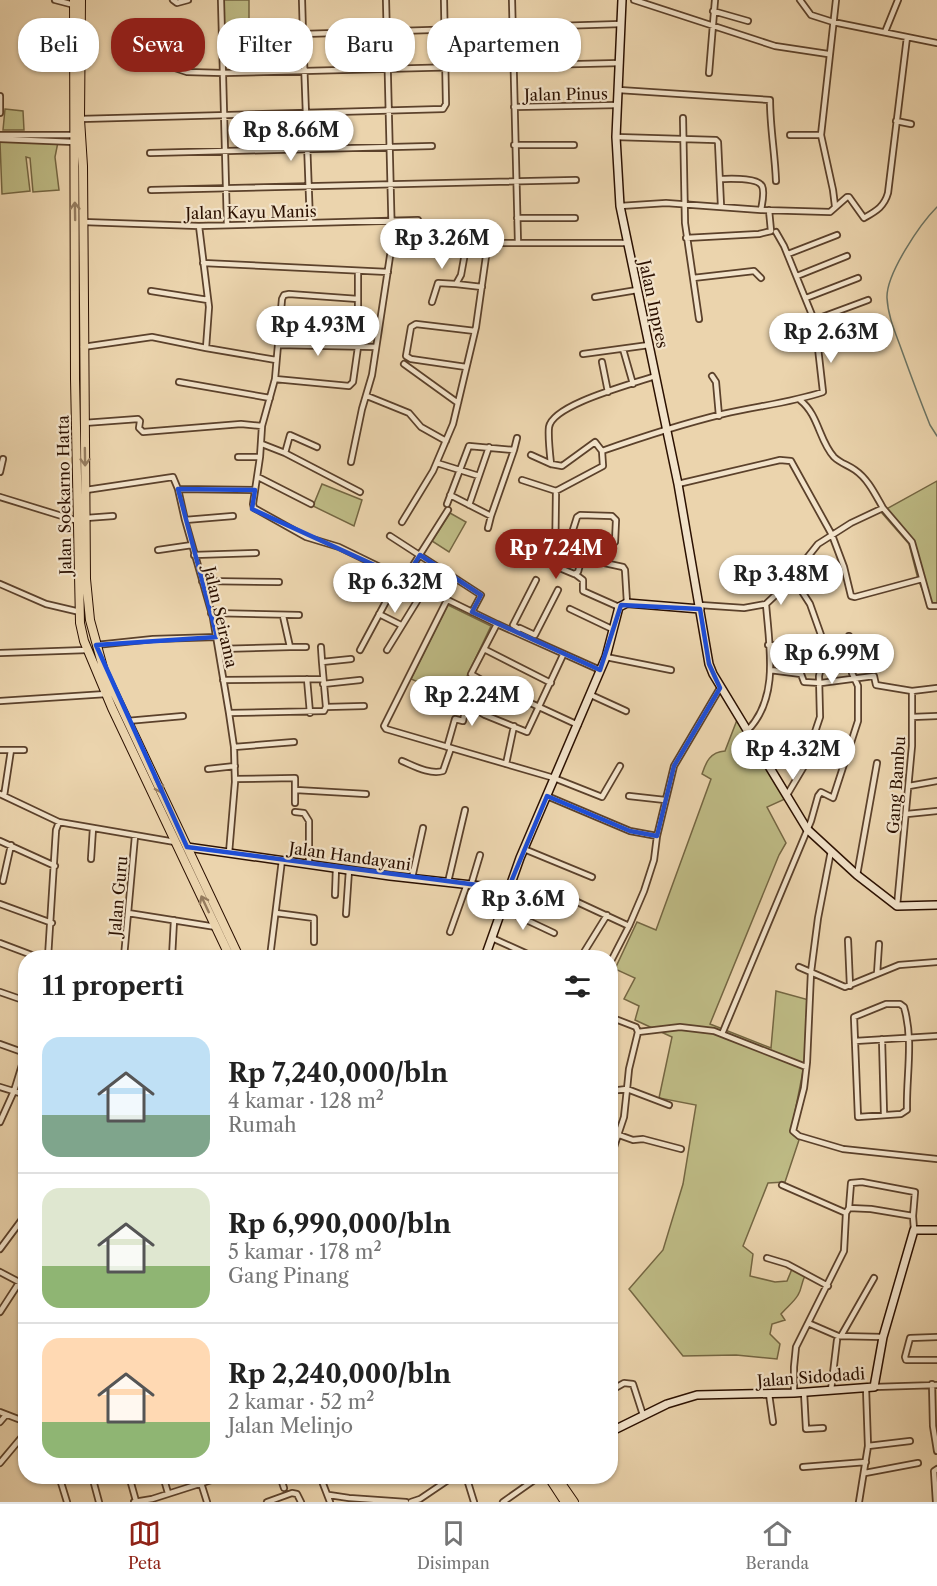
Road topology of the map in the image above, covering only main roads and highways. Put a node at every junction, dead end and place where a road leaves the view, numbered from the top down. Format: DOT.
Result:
graph roads {
  1 [pos="76,2"];
  2 [pos="75,379"];
  3 [pos="85,381"];
  4 [pos="82,519"];
  5 [pos="127,727"];
  6 [pos="227,950"];
  7 [pos="236,950"];
  8 [pos="553,1484"];
  9 [pos="562,1484"];
  10 [pos="565,1502"];
  11 [pos="574,1502"];
  2 -- 1 [label="main road, Jalan Soekarno Hatta, one-way"];
  1 -- 3 [label="main road, Jalan Soekarno Hatta"];
  2 -- 3 [label="main road"];
  2 -- 4 [label="main road, Jalan Soekarno Hatta"];
  3 -- 4 [label="main road, Jalan Soekarno Hatta, one-way"];
  4 -- 5 [label="main road, Jalan Soekarno Hatta"];
  4 -- 5 [label="main road, Jalan Soekarno Hatta"];
  6 -- 5 [label="main road, Jalan Soekarno Hatta, one-way"];
  5 -- 7 [label="main road, Jalan Soekarno Hatta, one-way"];
  8 -- 10 [label="main road"];
  9 -- 11 [label="main road"];
}
